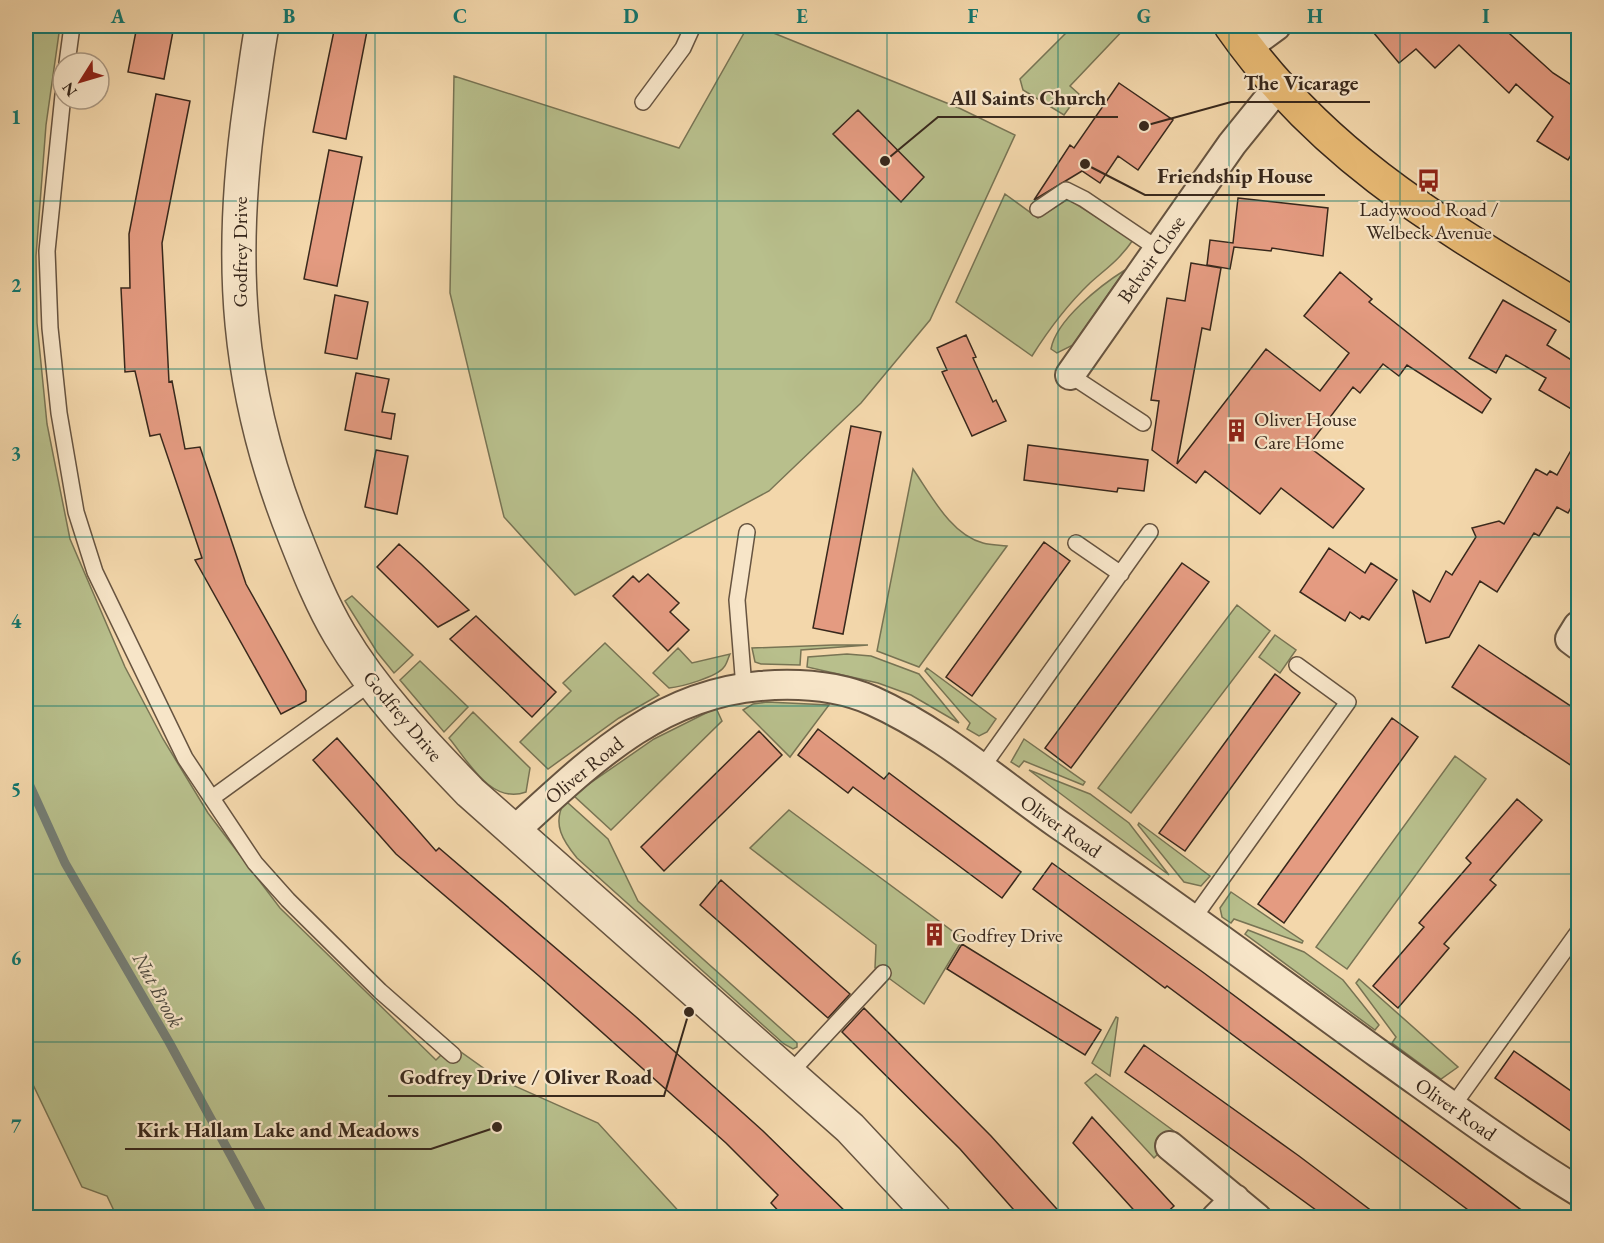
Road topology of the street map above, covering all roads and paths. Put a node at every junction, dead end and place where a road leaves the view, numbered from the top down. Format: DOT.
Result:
graph roads {
  1 [pos="72,26"];
  2 [pos="262,26"];
  3 [pos="693,26"];
  4 [pos="1276,26"];
  5 [pos="1239,37"];
  6 [pos="69,51"];
  7 [pos="1278,87"];
  8 [pos="643,102"];
  9 [pos="61,111"];
  10 [pos="1038,209"];
  11 [pos="1158,249"];
  12 [pos="1578,307"];
  13 [pos="1070,375"];
  14 [pos="1143,423"];
  15 [pos="747,532"];
  16 [pos="1150,532"];
  17 [pos="1076,543"];
  18 [pos="1121,574"];
  19 [pos="1578,626"];
  20 [pos="1578,645"];
  21 [pos="1297,665"];
  22 [pos="372,682"];
  23 [pos="744,688"];
  24 [pos="981,769"];
  25 [pos="212,798"];
  26 [pos="514,831"];
  27 [pos="1194,919"];
  28 [pos="1578,932"];
  29 [pos="883,973"];
  30 [pos="453,1055"];
  31 [pos="790,1073"];
  32 [pos="1452,1107"];
  33 [pos="1170,1146"];
  34 [pos="1578,1191"];
  35 [pos="1225,1208"];
  36 [pos="934,1218"];
  37 [pos="1257,1218"];
  1 -- 6 [label="lane"];
  2 -- 22 [label="street, Godfrey Drive"];
  3 -- 8 [label="lane"];
  4 -- 5 [label="street"];
  5 -- 7 [label="main road"];
  7 -- 11 [label="street, Belvoir Close"];
  7 -- 12 [label="main road"];
  9 -- 25 [label="lane"];
  10 -- 11 [label="lane"];
  11 -- 13 [label="street, Belvoir Close"];
  13 -- 14 [label="lane"];
  15 -- 23 [label="lane"];
  16 -- 18 [label="lane"];
  17 -- 18 [label="lane"];
  18 -- 24 [label="lane"];
  19 -- 20 [label="street"];
  21 -- 27 [label="lane"];
  22 -- 25 [label="lane"];
  22 -- 26 [label="street, Godfrey Drive"];
  23 -- 24 [label="street, Oliver Road"];
  23 -- 26 [label="street, Oliver Road"];
  24 -- 27 [label="street, Oliver Road"];
  25 -- 30 [label="lane"];
  26 -- 31 [label="street, Godfrey Drive"];
  27 -- 32 [label="street, Oliver Road"];
  28 -- 32 [label="lane"];
  29 -- 31 [label="lane"];
  31 -- 36 [label="street, Godfrey Drive"];
  32 -- 34 [label="street, Oliver Road"];
  33 -- 35 [label="street"];
  35 -- 37 [label="street"];
}
